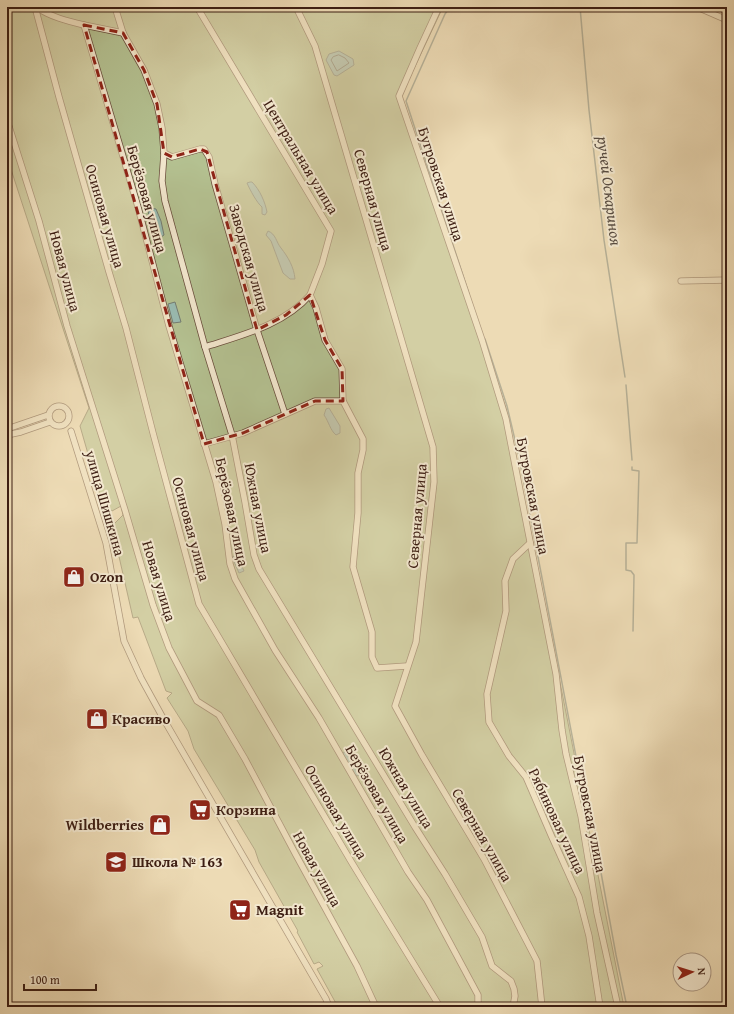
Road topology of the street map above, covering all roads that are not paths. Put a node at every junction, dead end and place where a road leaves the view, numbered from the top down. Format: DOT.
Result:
graph roads {
  1 [pos="36,7"];
  2 [pos="115,7"];
  3 [pos="197,7"];
  4 [pos="296,7"];
  5 [pos="439,7"];
  6 [pos="697,7"];
  7 [pos="727,20"];
  8 [pos="84,25"];
  9 [pos="123,33"];
  10 [pos="7,120"];
  11 [pos="164,153"];
  12 [pos="727,280"];
  13 [pos="682,281"];
  14 [pos="310,295"];
  15 [pos="257,330"];
  16 [pos="205,347"];
  17 [pos="343,401"];
  18 [pos="285,414"];
  19 [pos="7,429"];
  20 [pos="71,431"];
  21 [pos="7,435"];
  22 [pos="232,435"];
  23 [pos="204,444"];
  24 [pos="530,542"];
  25 [pos="407,666"];
  26 [pos="329,1007"];
  27 [pos="376,1007"];
  28 [pos="440,1007"];
  29 [pos="478,1007"];
  30 [pos="513,1007"];
  31 [pos="542,1007"];
  32 [pos="600,1007"];
  33 [pos="618,1007"];
  1 -- 8 [label="street"];
  1 -- 28 [label="street, Осиновая улица"];
  2 -- 9 [label="street, Южная улица"];
  3 -- 14 [label="street, Центральная улица"];
  4 -- 25 [label="street, Северная улица"];
  5 -- 24 [label="street, Бугровская улица"];
  6 -- 7 [label="street"];
  8 -- 9 [label="street"];
  8 -- 23 [label="street, Берёзовая улица"];
  9 -- 11 [label="street, Южная улица"];
  10 -- 27 [label="street, Новая улица"];
  11 -- 15 [label="street, Заводская улица"];
  11 -- 16 [label="street, Южная улица"];
  12 -- 13 [label="street"];
  14 -- 15 [label="street"];
  14 -- 17 [label="street"];
  15 -- 16 [label="street"];
  15 -- 18 [label="street, Заводская улица"];
  16 -- 22 [label="street, Южная улица"];
  17 -- 18 [label="street"];
  17 -- 25 [label="street"];
  18 -- 22 [label="street"];
  19 -- 21 [label="street"];
  20 -- 26 [label="street, улица Шишкина"];
  22 -- 23 [label="street"];
  22 -- 30 [label="street, Южная улица"];
  23 -- 29 [label="street, Берёзовая улица"];
  24 -- 32 [label="street, Рябиновая улица"];
  24 -- 33 [label="street, Бугровская улица"];
  25 -- 31 [label="street, Северная улица"];
}
